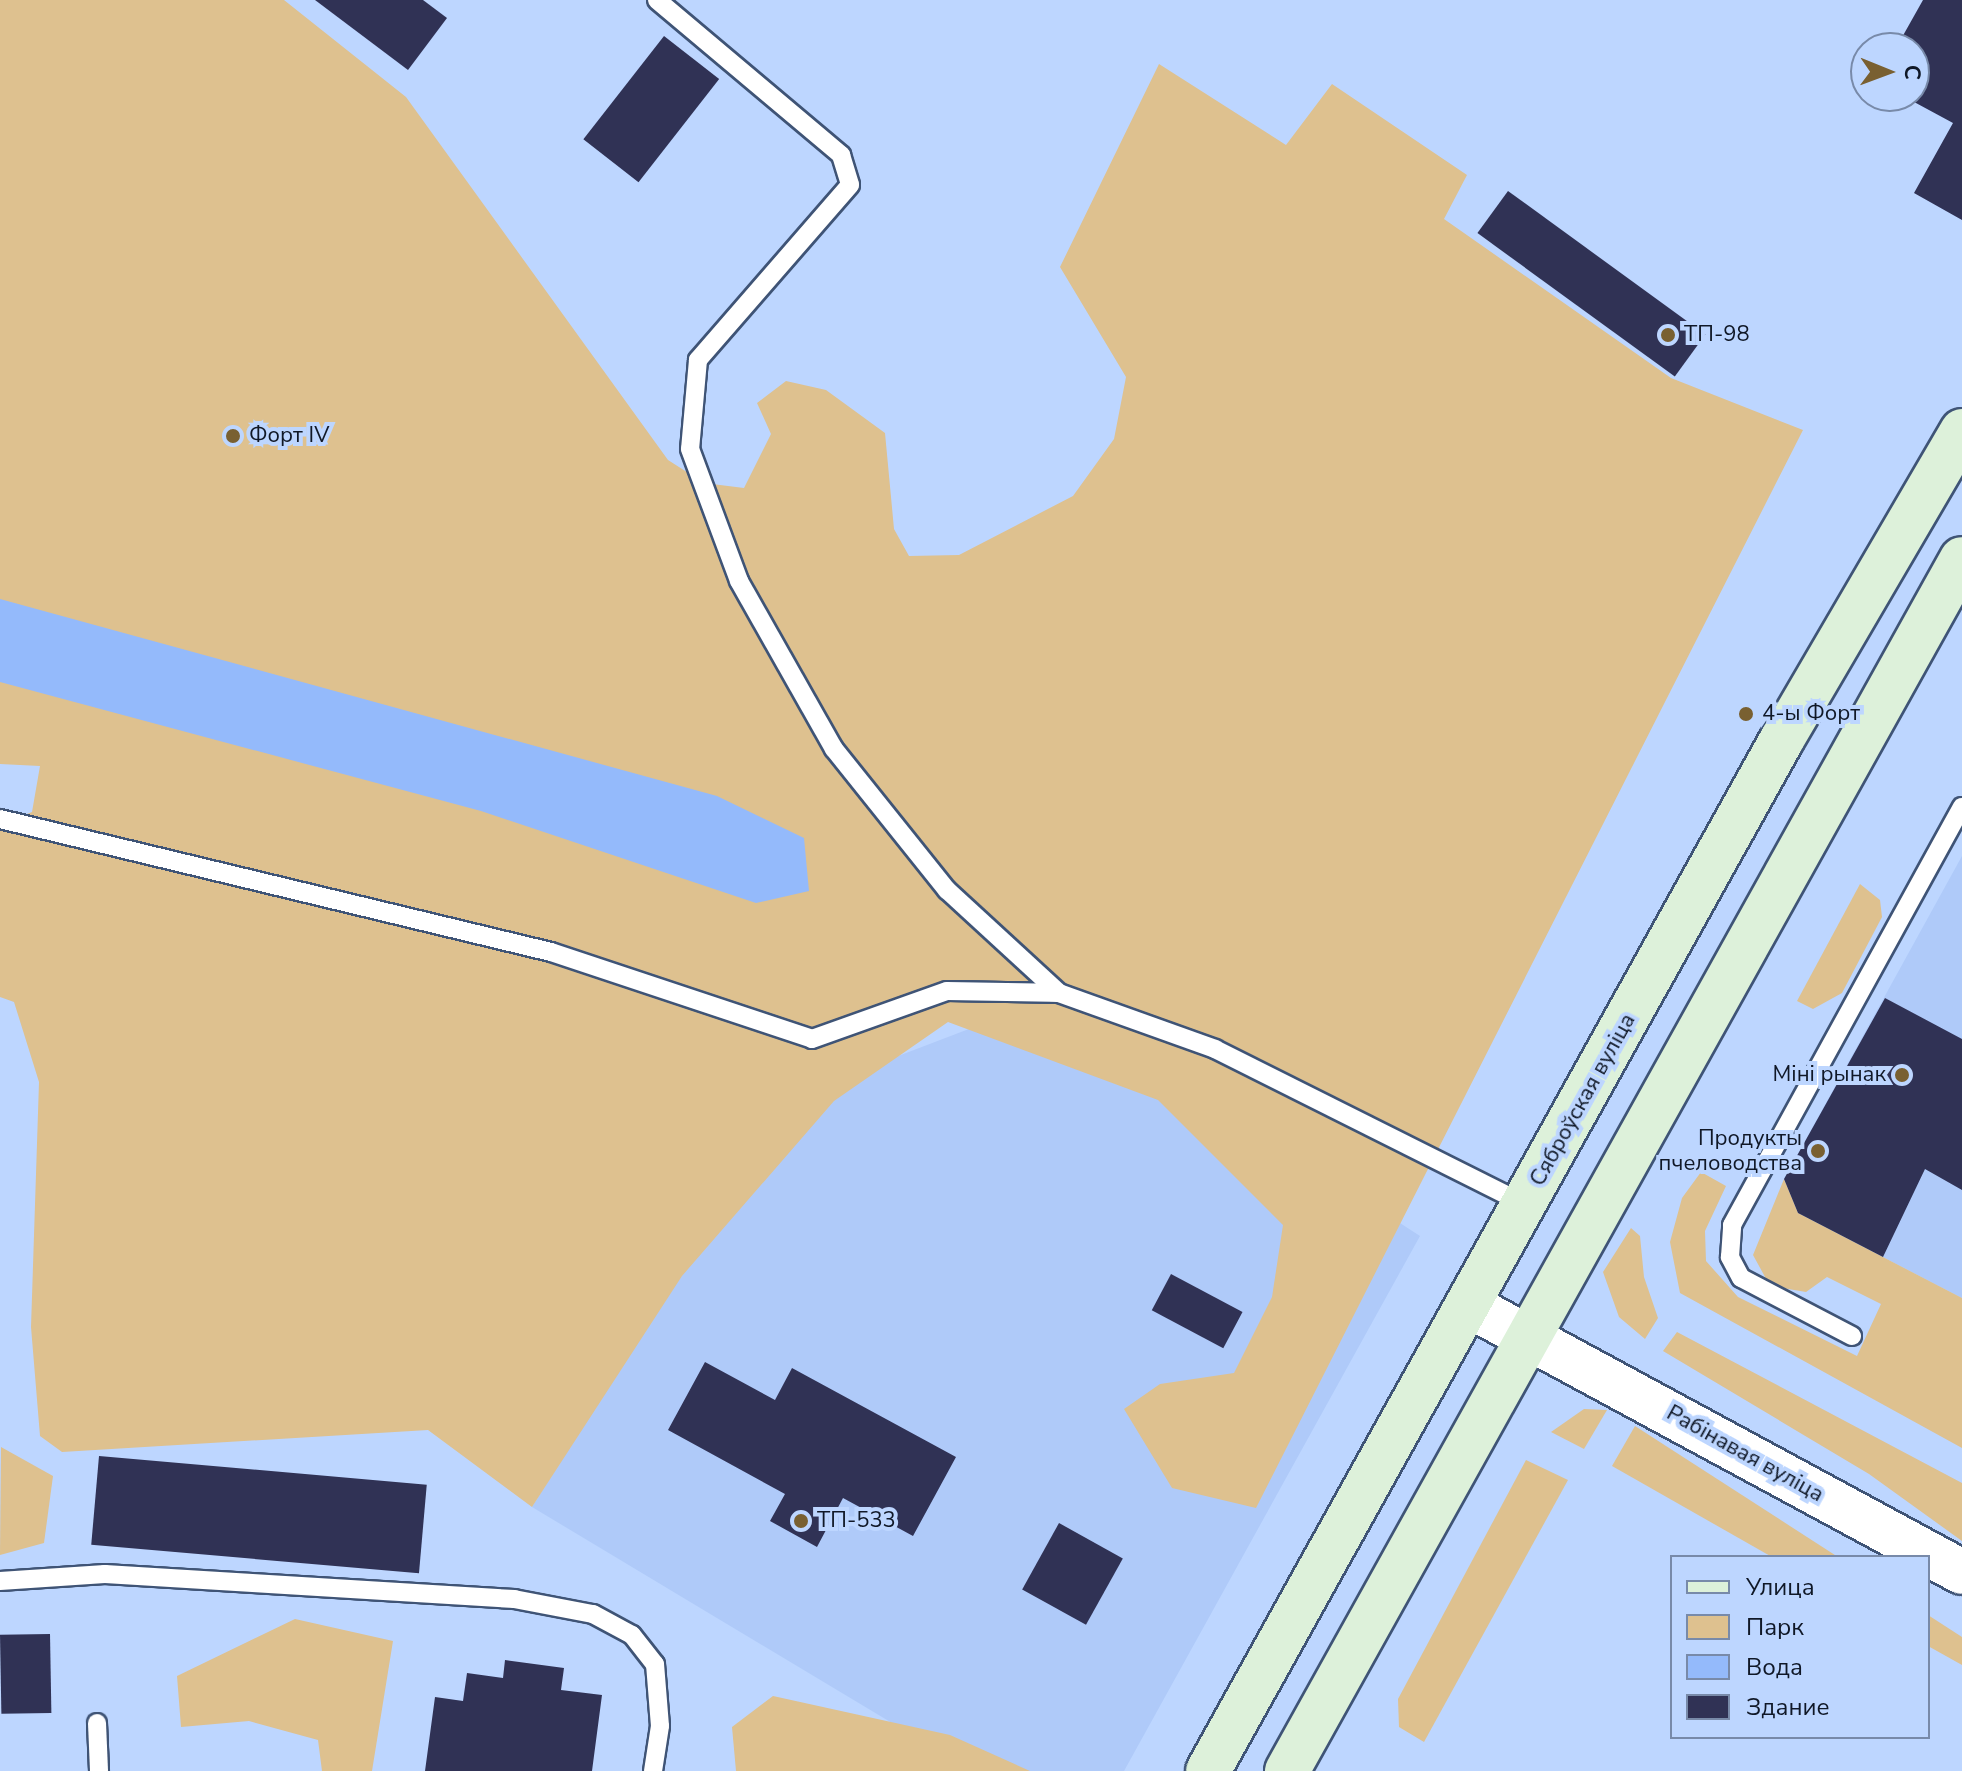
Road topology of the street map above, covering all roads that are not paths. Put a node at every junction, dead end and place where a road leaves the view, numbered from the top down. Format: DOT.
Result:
graph roads {
  1 [pos="657,0"];
  2 [pos="1962,431"];
  3 [pos="1962,559"];
  4 [pos="1962,807"];
  5 [pos="0,819"];
  6 [pos="1059,993"];
  7 [pos="1525,1204"];
  8 [pos="1470,1306"];
  9 [pos="1528,1336"];
  10 [pos="1852,1336"];
  11 [pos="1962,1572"];
  12 [pos="0,1581"];
  13 [pos="97,1723"];
  14 [pos="99,1771"];
  15 [pos="653,1771"];
  16 [pos="1208,1771"];
  17 [pos="1287,1771"];
  1 -- 6 [label="lane"];
  2 -- 7 [label="main road, Сяброўская вуліца"];
  3 -- 9 [label="main road"];
  4 -- 10 [label="lane"];
  5 -- 6 [label="lane"];
  6 -- 7 [label="lane"];
  7 -- 8 [label="main road, Сяброўская вуліца"];
  8 -- 9 [label="street, Рабінавая вуліца"];
  8 -- 16 [label="main road, Сяброўская вуліца"];
  9 -- 11 [label="street, Рабінавая вуліца"];
  9 -- 17 [label="main road"];
  12 -- 15 [label="lane"];
  13 -- 14 [label="lane"];
}
